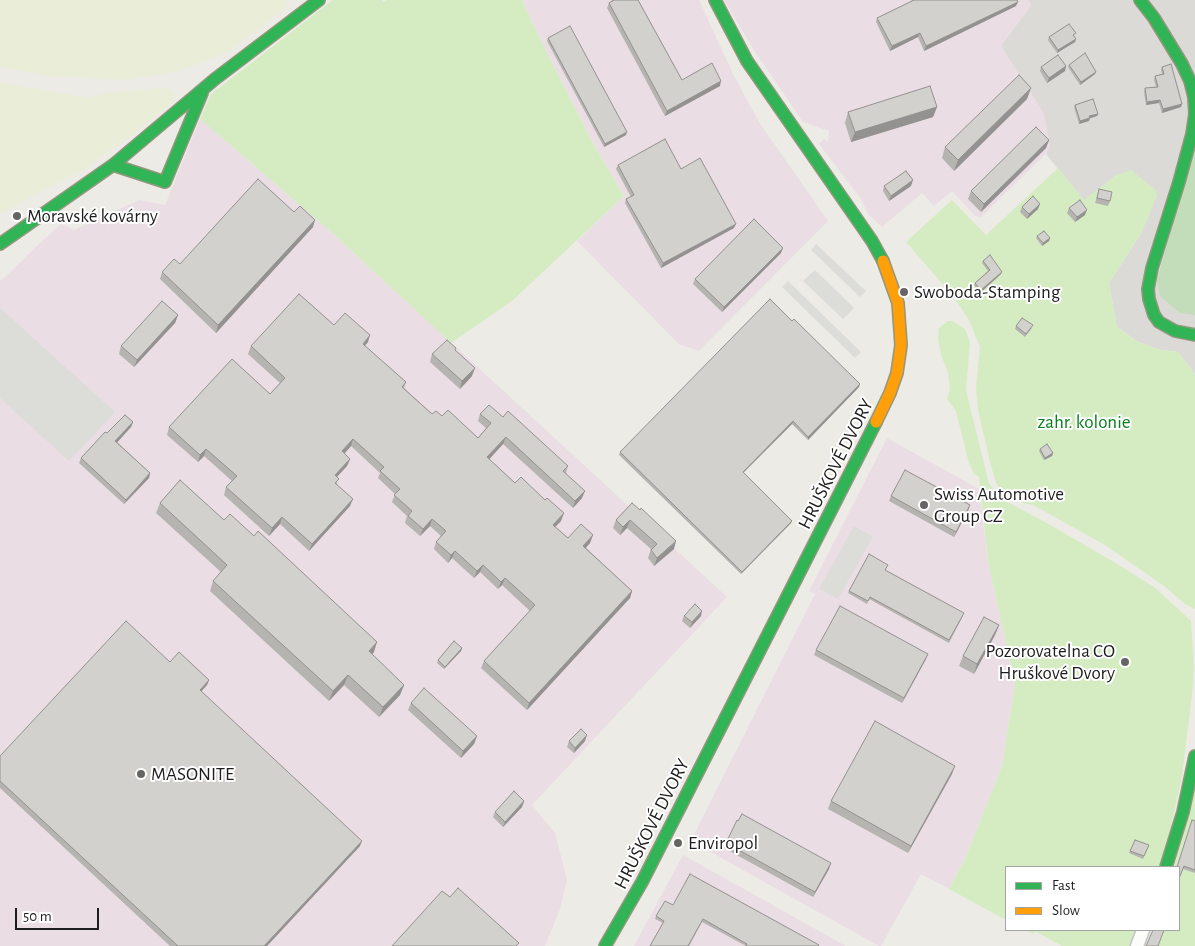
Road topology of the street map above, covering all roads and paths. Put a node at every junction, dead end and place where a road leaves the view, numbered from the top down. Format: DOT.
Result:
graph roads {
  1 [pos="319,0"];
  2 [pos="715,0"];
  3 [pos="1140,0"];
  4 [pos="203,90"];
  5 [pos="112,165"];
  6 [pos="0,244"];
  7 [pos="1195,335"];
  8 [pos="1195,756"];
  9 [pos="1166,866"];
  10 [pos="1143,931"];
  11 [pos="605,946"];
  12 [pos="1137,946"];
  1 -- 4 [label="street"];
  2 -- 11 [label="street, HRUŠKOVÉ DVORY"];
  3 -- 7 [label="street"];
  4 -- 5 [label="street"];
  4 -- 5 [label="street"];
  5 -- 6 [label="street"];
  8 -- 9 [label="street"];
  10 -- 12 [label="street"];
}
